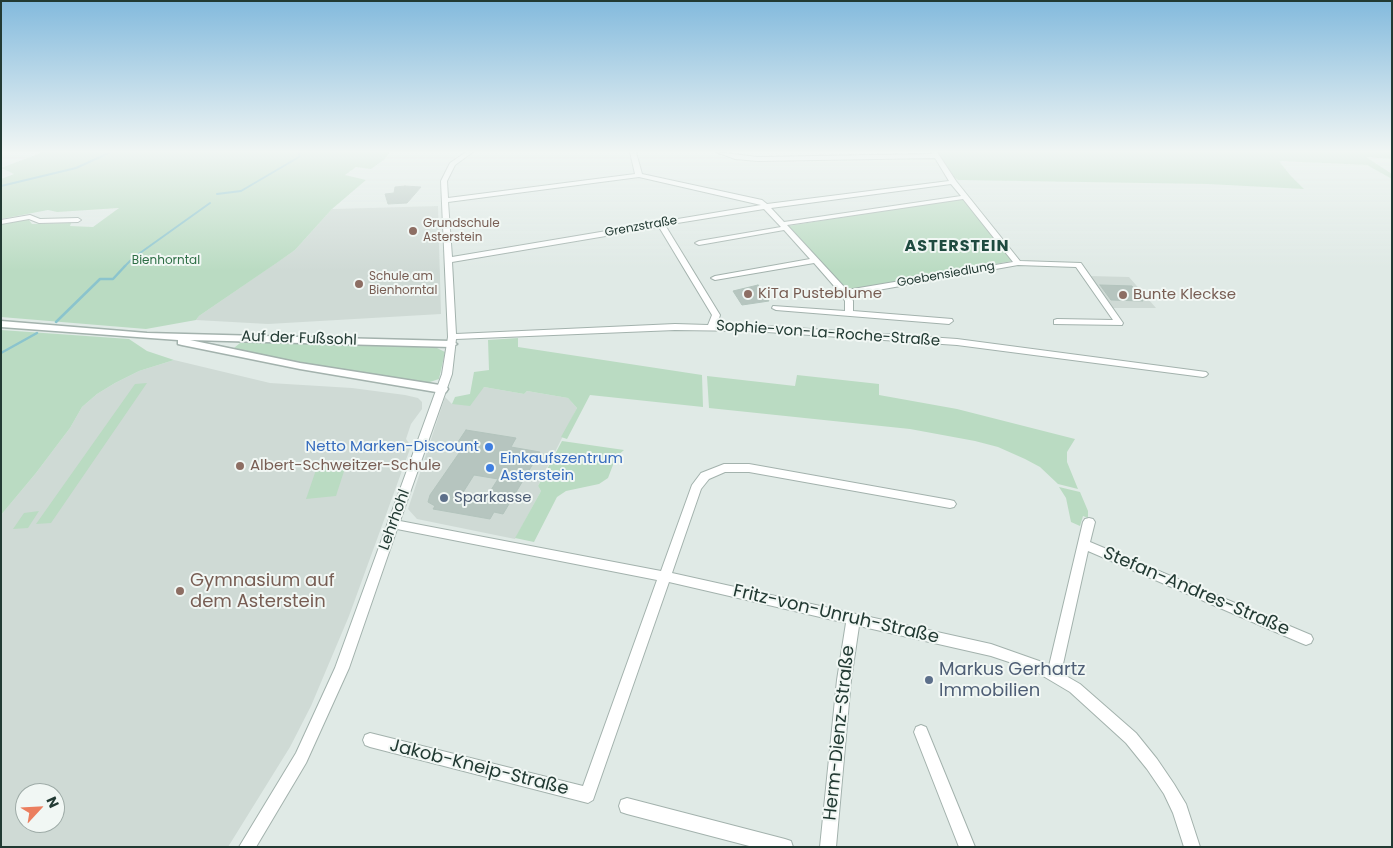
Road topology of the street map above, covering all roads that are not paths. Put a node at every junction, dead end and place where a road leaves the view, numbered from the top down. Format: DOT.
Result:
graph roads {
  1 [pos="445,192"];
  2 [pos="510,192"];
  3 [pos="715,192"];
  4 [pos="870,192"];
  5 [pos="961,192"];
  6 [pos="965,197"];
  7 [pos="445,200"];
  8 [pos="766,206"];
  9 [pos="78,220"];
  10 [pos="1,222"];
  11 [pos="660,223"];
  12 [pos="785,226"];
  13 [pos="698,243"];
  14 [pos="449,260"];
  15 [pos="814,261"];
  16 [pos="1018,263"];
  17 [pos="716,278"];
  18 [pos="845,293"];
  19 [pos="776,308"];
  20 [pos="849,314"];
  21 [pos="950,321"];
  22 [pos="1057,322"];
  23 [pos="1,324"];
  24 [pos="712,326"];
  25 [pos="147,336"];
  26 [pos="452,341"];
  27 [pos="1203,374"];
  28 [pos="442,389"];
  29 [pos="950,504"];
  30 [pos="1089,522"];
  31 [pos="393,524"];
  32 [pos="1085,545"];
  33 [pos="667,577"];
  34 [pos="853,619"];
  35 [pos="1306,639"];
  36 [pos="1054,675"];
  37 [pos="921,732"];
  38 [pos="370,740"];
  39 [pos="627,806"];
  40 [pos="248,847"];
  41 [pos="785,847"];
  42 [pos="828,847"];
  43 [pos="967,847"];
  44 [pos="1192,847"];
  1 -- 7 [label="street, Lehrhohl"];
  2 -- 7 [label="street"];
  3 -- 8 [label="street"];
  4 -- 8 [label="street, Grenzstraße"];
  5 -- 6 [label="street, Goebensiedlung"];
  6 -- 12 [label="street"];
  6 -- 16 [label="street, Goebensiedlung"];
  7 -- 14 [label="street, Lehrhohl"];
  8 -- 11 [label="street, Grenzstraße"];
  8 -- 12 [label="street"];
  9 -- 10 [label="street"];
  11 -- 14 [label="street, Grenzstraße"];
  11 -- 24 [label="street"];
  12 -- 13 [label="street"];
  12 -- 15 [label="street"];
  14 -- 26 [label="street, Lehrhohl"];
  15 -- 17 [label="street"];
  15 -- 18 [label="street"];
  16 -- 18 [label="street, Goebensiedlung"];
  16 -- 22 [label="street, Goebensiedlung"];
  18 -- 20 [label="street"];
  19 -- 20 [label="street"];
  20 -- 21 [label="street"];
  23 -- 25 [label="street, Auf der Fußsohl"];
  24 -- 26 [label="street, Sophie-von-La-Roche-Straße"];
  24 -- 27 [label="street, Sophie-von-La-Roche-Straße"];
  25 -- 26 [label="street, Auf der Fußsohl"];
  25 -- 28 [label="street, Auf der Fußsohl"];
  26 -- 28 [label="street, Lehrhohl"];
  28 -- 31 [label="street, Lehrhohl"];
  29 -- 33 [label="street"];
  30 -- 32 [label="street"];
  31 -- 33 [label="street, Fritz-von-Unruh-Straße"];
  31 -- 40 [label="street, Lehrhohl"];
  32 -- 35 [label="street, Stefan-Andres-Straße"];
  32 -- 36 [label="street"];
  33 -- 34 [label="street, Fritz-von-Unruh-Straße"];
  33 -- 38 [label="street, Jakob-Kneip-Straße"];
  34 -- 36 [label="street, Fritz-von-Unruh-Straße"];
  34 -- 42 [label="street, Herm-Dienz-Straße"];
  36 -- 44 [label="street, Fritz-von-Unruh-Straße"];
  37 -- 43 [label="street"];
  39 -- 41 [label="street"];
}
